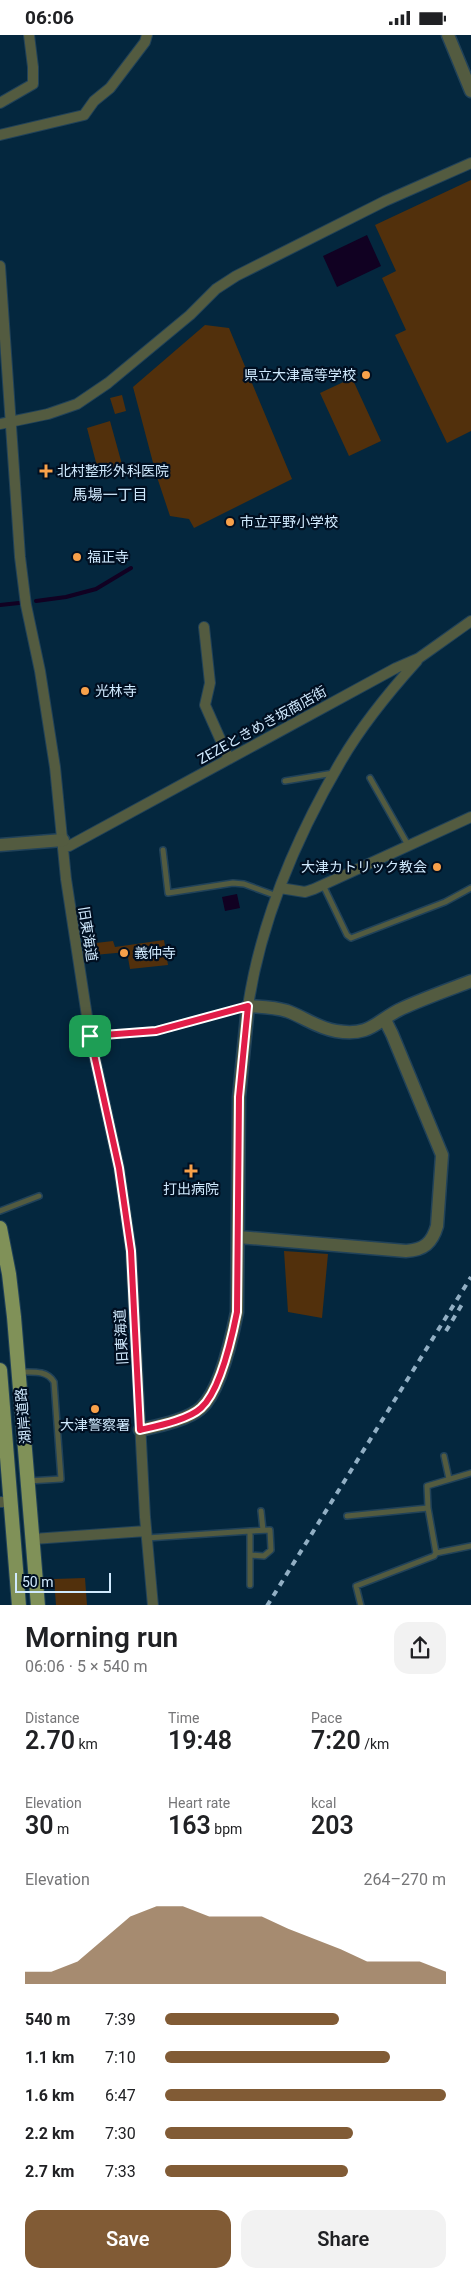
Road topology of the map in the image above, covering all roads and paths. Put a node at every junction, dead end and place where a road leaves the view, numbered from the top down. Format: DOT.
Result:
graph roads {
  1 [pos="29,35"];
  2 [pos="147,35"];
  3 [pos="448,35"];
  4 [pos="471,91"];
  5 [pos="0,103"];
  6 [pos="0,135"];
  7 [pos="471,163"];
  8 [pos="0,267"];
  9 [pos="11,421"];
  10 [pos="0,424"];
  11 [pos="471,621"];
  12 [pos="204,627"];
  13 [pos="419,658"];
  14 [pos="229,759"];
  15 [pos="334,773"];
  16 [pos="370,778"];
  17 [pos="285,781"];
  18 [pos="471,817"];
  19 [pos="63,844"];
  20 [pos="0,845"];
  21 [pos="408,845"];
  22 [pos="163,850"];
  23 [pos="323,885"];
  24 [pos="471,888"];
  25 [pos="279,892"];
  26 [pos="471,981"];
  27 [pos="248,1006"];
  28 [pos="385,1021"];
  29 [pos="90,1036"];
  30 [pos="39,1196"];
  31 [pos="0,1211"];
  32 [pos="0,1228"];
  33 [pos="238,1237"];
  34 [pos="0,1370"];
  35 [pos="19,1371"];
  36 [pos="140,1430"];
  37 [pos="444,1456"];
  38 [pos="471,1473"];
  39 [pos="449,1479"];
  40 [pos="28,1481"];
  41 [pos="6,1502"];
  42 [pos="428,1508"];
  43 [pos="261,1511"];
  44 [pos="347,1516"];
  45 [pos="263,1530"];
  46 [pos="250,1531"];
  47 [pos="147,1535"];
  48 [pos="32,1539"];
  49 [pos="471,1546"];
  50 [pos="436,1553"];
  51 [pos="250,1555"];
  52 [pos="250,1585"];
  53 [pos="19,1605"];
  54 [pos="38,1605"];
  55 [pos="153,1605"];
  56 [pos="361,1605"];
  1 -- 5 [label="street"];
  2 -- 6 [label="street"];
  3 -- 4 [label="street"];
  7 -- 9 [label="street"];
  8 -- 9 [label="street, 旧東海道"];
  9 -- 10 [label="street"];
  9 -- 19 [label="street, 旧東海道"];
  11 -- 13 [label="street, ZEZEときめき坂商店街"];
  12 -- 14 [label="street"];
  13 -- 14 [label="street, ZEZEときめき坂商店街"];
  13 -- 15 [label="street"];
  14 -- 19 [label="street, ZEZEときめき坂商店街"];
  15 -- 17 [label="lane"];
  15 -- 25 [label="street"];
  16 -- 21 [label="lane"];
  18 -- 21 [label="street"];
  19 -- 20 [label="street"];
  19 -- 29 [label="street, 旧東海道"];
  21 -- 23 [label="street"];
  22 -- 25 [label="lane"];
  23 -- 24 [label="lane"];
  23 -- 25 [label="street"];
  25 -- 27 [label="street"];
  26 -- 28 [label="street"];
  27 -- 28 [label="street"];
  27 -- 29 [label="lane"];
  27 -- 33 [label="street"];
  28 -- 33 [label="street"];
  29 -- 36 [label="street, 旧東海道"];
  30 -- 31 [label="lane"];
  32 -- 35 [label="main road, 湖岸道路"];
  33 -- 36 [label="street"];
  34 -- 35 [label="street"];
  34 -- 41 [label="main road, 湖岸道路"];
  35 -- 40 [label="main road, 湖岸道路"];
  35 -- 40 [label="lane"];
  36 -- 47 [label="street, 旧東海道"];
  37 -- 39 [label="lane"];
  38 -- 39 [label="lane"];
  39 -- 42 [label="lane"];
  40 -- 48 [label="main road, 湖岸道路"];
  41 -- 53 [label="main road, 湖岸道路"];
  42 -- 44 [label="lane"];
  42 -- 50 [label="lane"];
  43 -- 45 [label="lane"];
  45 -- 46 [label="lane"];
  45 -- 51 [label="lane"];
  46 -- 47 [label="lane"];
  46 -- 51 [label="lane"];
  47 -- 48 [label="street"];
  47 -- 55 [label="street, 旧東海道"];
  48 -- 54 [label="main road, 湖岸道路"];
  49 -- 50 [label="lane"];
  50 -- 56 [label="lane"];
  51 -- 52 [label="lane"];
}
